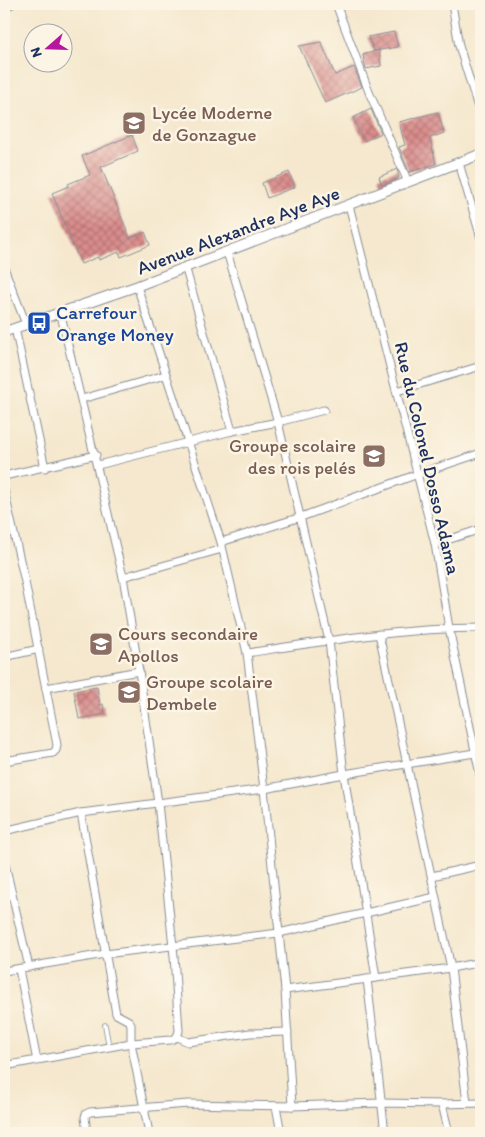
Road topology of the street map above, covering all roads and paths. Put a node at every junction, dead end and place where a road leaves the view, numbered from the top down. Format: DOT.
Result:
graph roads {
  1 [pos="12,4"];
  2 [pos="336,4"];
  3 [pos="452,4"];
  4 [pos="4,7"];
  5 [pos="481,117"];
  6 [pos="481,154"];
  7 [pos="459,163"];
  8 [pos="408,182"];
  9 [pos="349,206"];
  10 [pos="481,238"];
  11 [pos="227,252"];
  12 [pos="185,266"];
  13 [pos="4,268"];
  14 [pos="137,286"];
  15 [pos="60,311"];
  16 [pos="26,324"];
  17 [pos="15,328"];
  18 [pos="4,332"];
  19 [pos="481,366"];
  20 [pos="165,375"];
  21 [pos="397,391"];
  22 [pos="82,400"];
  23 [pos="324,410"];
  24 [pos="278,422"];
  25 [pos="232,431"];
  26 [pos="188,442"];
  27 [pos="481,453"];
  28 [pos="96,455"];
  29 [pos="98,465"];
  30 [pos="45,468"];
  31 [pos="418,474"];
  32 [pos="4,476"];
  33 [pos="4,490"];
  34 [pos="300,517"];
  35 [pos="481,529"];
  36 [pos="435,544"];
  37 [pos="221,545"];
  38 [pos="123,577"];
  39 [pos="449,628"];
  40 [pos="481,628"];
  41 [pos="379,634"];
  42 [pos="329,641"];
  43 [pos="39,649"];
  44 [pos="247,653"];
  45 [pos="4,656"];
  46 [pos="139,671"];
  47 [pos="46,688"];
  48 [pos="478,753"];
  49 [pos="4,761"];
  50 [pos="408,764"];
  51 [pos="344,774"];
  52 [pos="481,779"];
  53 [pos="264,789"];
  54 [pos="158,803"];
  55 [pos="81,814"];
  56 [pos="4,831"];
  57 [pos="4,860"];
  58 [pos="481,865"];
  59 [pos="432,876"];
  60 [pos="435,896"];
  61 [pos="366,913"];
  62 [pos="279,933"];
  63 [pos="173,945"];
  64 [pos="105,954"];
  65 [pos="481,962"];
  66 [pos="29,967"];
  67 [pos="452,968"];
  68 [pos="19,969"];
  69 [pos="4,971"];
  70 [pos="376,978"];
  71 [pos="367,979"];
  72 [pos="285,990"];
  73 [pos="104,1025"];
  74 [pos="288,1032"];
  75 [pos="177,1037"];
  76 [pos="131,1043"];
  77 [pos="109,1047"];
  78 [pos="37,1060"];
  79 [pos="4,1066"];
  80 [pos="381,1103"];
  81 [pos="467,1103"];
  82 [pos="481,1103"];
  83 [pos="442,1104"];
  84 [pos="276,1106"];
  85 [pos="292,1106"];
  86 [pos="143,1107"];
  87 [pos="87,1133"];
  88 [pos="149,1133"];
  89 [pos="281,1133"];
  90 [pos="385,1133"];
  91 [pos="449,1133"];
  1 -- 4 [label="street"];
  2 -- 8 [label="street"];
  3 -- 5 [label="street"];
  6 -- 7 [label="street, Avenue Alexandre Aye Aye"];
  7 -- 8 [label="street, Avenue Alexandre Aye Aye"];
  7 -- 10 [label="street"];
  8 -- 9 [label="street, Avenue Alexandre Aye Aye"];
  9 -- 11 [label="street, Avenue Alexandre Aye Aye"];
  9 -- 21 [label="street, Rue du Colonel Dosso Adama"];
  11 -- 12 [label="street, Avenue Alexandre Aye Aye"];
  11 -- 24 [label="street"];
  12 -- 14 [label="street, Avenue Alexandre Aye Aye"];
  12 -- 25 [label="street"];
  13 -- 16 [label="street"];
  14 -- 15 [label="street, Avenue Alexandre Aye Aye"];
  14 -- 20 [label="street"];
  15 -- 16 [label="street, Avenue Alexandre Aye Aye"];
  15 -- 22 [label="street"];
  16 -- 17 [label="street, Avenue Alexandre Aye Aye"];
  17 -- 18 [label="street, Avenue Alexandre Aye Aye"];
  17 -- 30 [label="street"];
  19 -- 21 [label="street"];
  20 -- 22 [label="street"];
  20 -- 26 [label="street"];
  21 -- 31 [label="street, Rue du Colonel Dosso Adama"];
  22 -- 28 [label="street"];
  23 -- 24 [label="street"];
  24 -- 25 [label="street"];
  24 -- 34 [label="street"];
  25 -- 26 [label="street"];
  26 -- 29 [label="street"];
  26 -- 37 [label="street"];
  27 -- 31 [label="street"];
  28 -- 29 [label="street"];
  28 -- 30 [label="street"];
  29 -- 38 [label="street"];
  30 -- 32 [label="street"];
  31 -- 34 [label="street"];
  31 -- 36 [label="street, Rue du Colonel Dosso Adama"];
  33 -- 43 [label="street"];
  34 -- 37 [label="street"];
  34 -- 42 [label="street"];
  35 -- 36 [label="street"];
  36 -- 39 [label="street, Rue du Colonel Dosso Adama"];
  37 -- 38 [label="street"];
  37 -- 44 [label="street"];
  38 -- 46 [label="street"];
  39 -- 40 [label="street"];
  39 -- 41 [label="street"];
  39 -- 48 [label="street, Rue du Colonel Dosso Adama"];
  41 -- 42 [label="street"];
  41 -- 50 [label="street"];
  42 -- 44 [label="street"];
  42 -- 51 [label="street"];
  43 -- 45 [label="street"];
  43 -- 47 [label="street"];
  44 -- 53 [label="street"];
  46 -- 47 [label="street"];
  46 -- 54 [label="street"];
  47 -- 49 [label="street"];
  48 -- 50 [label="street"];
  48 -- 52 [label="street, Rue du Colonel Dosso Adama"];
  50 -- 51 [label="street"];
  50 -- 59 [label="street"];
  51 -- 53 [label="street"];
  51 -- 61 [label="street"];
  53 -- 54 [label="street"];
  53 -- 62 [label="street"];
  54 -- 55 [label="street"];
  54 -- 63 [label="street"];
  55 -- 56 [label="street"];
  55 -- 64 [label="street"];
  57 -- 66 [label="street"];
  58 -- 59 [label="street"];
  59 -- 60 [label="street"];
  60 -- 61 [label="street"];
  60 -- 67 [label="street"];
  61 -- 62 [label="street"];
  61 -- 70 [label="street"];
  62 -- 63 [label="street"];
  62 -- 72 [label="street"];
  63 -- 64 [label="street"];
  63 -- 75 [label="street"];
  64 -- 66 [label="street"];
  64 -- 76 [label="street"];
  65 -- 67 [label="street"];
  66 -- 68 [label="street"];
  67 -- 70 [label="street"];
  67 -- 81 [label="street"];
  68 -- 69 [label="street"];
  68 -- 78 [label="street"];
  70 -- 71 [label="street"];
  71 -- 72 [label="street"];
  71 -- 80 [label="street"];
  72 -- 74 [label="street"];
  73 -- 77 [label="lane"];
  74 -- 75 [label="street"];
  74 -- 85 [label="street"];
  75 -- 76 [label="street"];
  76 -- 77 [label="street"];
  76 -- 86 [label="street"];
  77 -- 78 [label="street"];
  78 -- 79 [label="street"];
  80 -- 83 [label="street"];
  80 -- 85 [label="street"];
  80 -- 90 [label="street"];
  81 -- 82 [label="street"];
  81 -- 83 [label="street"];
  83 -- 91 [label="street"];
  84 -- 85 [label="street"];
  84 -- 86 [label="street"];
  84 -- 89 [label="street"];
  86 -- 87 [label="street"];
  86 -- 88 [label="street"];
}
